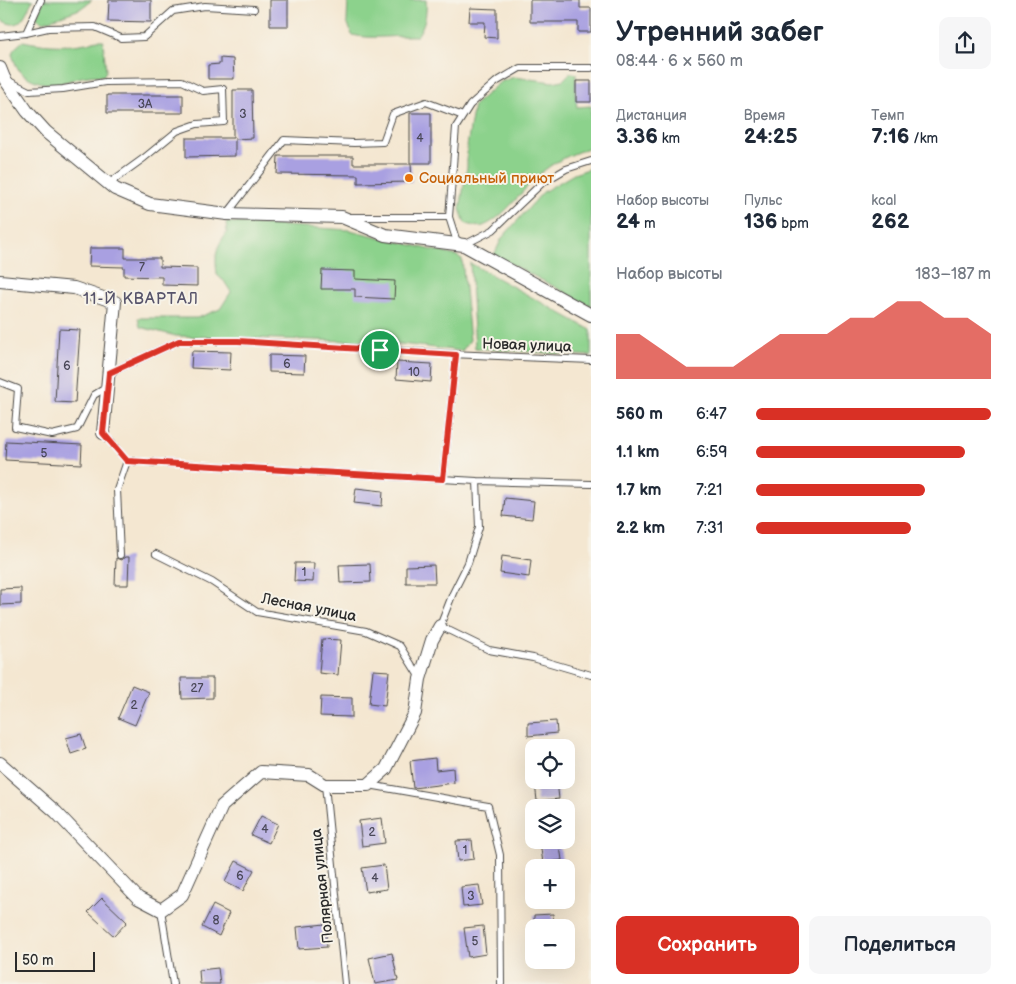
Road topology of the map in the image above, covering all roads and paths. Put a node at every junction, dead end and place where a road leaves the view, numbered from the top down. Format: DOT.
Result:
graph roads {
  1 [pos="41,0"];
  2 [pos="254,9"];
  3 [pos="26,33"];
  4 [pos="0,36"];
  5 [pos="591,68"];
  6 [pos="2,73"];
  7 [pos="463,116"];
  8 [pos="591,161"];
  9 [pos="108,184"];
  10 [pos="227,214"];
  11 [pos="342,217"];
  12 [pos="449,217"];
  13 [pos="464,245"];
  14 [pos="0,281"];
  15 [pos="591,315"];
  16 [pos="456,355"];
  17 [pos="591,360"];
  18 [pos="109,380"];
  19 [pos="0,382"];
  20 [pos="103,433"];
  21 [pos="127,461"];
  22 [pos="443,479"];
  23 [pos="477,481"];
  24 [pos="591,484"];
  25 [pos="156,554"];
  26 [pos="120,555"];
  27 [pos="440,626"];
  28 [pos="591,675"];
  29 [pos="420,679"];
  30 [pos="0,763"];
  31 [pos="325,785"];
  32 [pos="368,785"];
  33 [pos="160,910"];
  34 [pos="173,984"];
  35 [pos="345,984"];
  36 [pos="501,984"];
  1 -- 3 [label="lane"];
  2 -- 3 [label="lane"];
  3 -- 4 [label="lane"];
  5 -- 7 [label="lane"];
  6 -- 9 [label="street"];
  6 -- 9 [label="lane"];
  7 -- 10 [label="lane"];
  7 -- 12 [label="lane"];
  8 -- 13 [label="lane"];
  9 -- 10 [label="street"];
  10 -- 11 [label="street"];
  11 -- 12 [label="lane"];
  11 -- 13 [label="street"];
  12 -- 13 [label="lane"];
  13 -- 15 [label="street"];
  14 -- 18 [label="street"];
  16 -- 17 [label="lane, Новая улица"];
  16 -- 18 [label="lane, Новая улица"];
  16 -- 22 [label="lane"];
  18 -- 19 [label="lane, Новая улица"];
  18 -- 20 [label="street"];
  20 -- 21 [label="lane"];
  21 -- 22 [label="lane"];
  21 -- 26 [label="lane"];
  22 -- 23 [label="lane"];
  23 -- 24 [label="lane"];
  23 -- 27 [label="lane"];
  25 -- 29 [label="lane, Лесная улица"];
  27 -- 28 [label="lane"];
  27 -- 29 [label="street"];
  29 -- 32 [label="street"];
  30 -- 33 [label="street"];
  31 -- 32 [label="street"];
  31 -- 33 [label="street"];
  31 -- 35 [label="lane, Полярная улица"];
  32 -- 36 [label="lane"];
  33 -- 34 [label="lane"];
}
